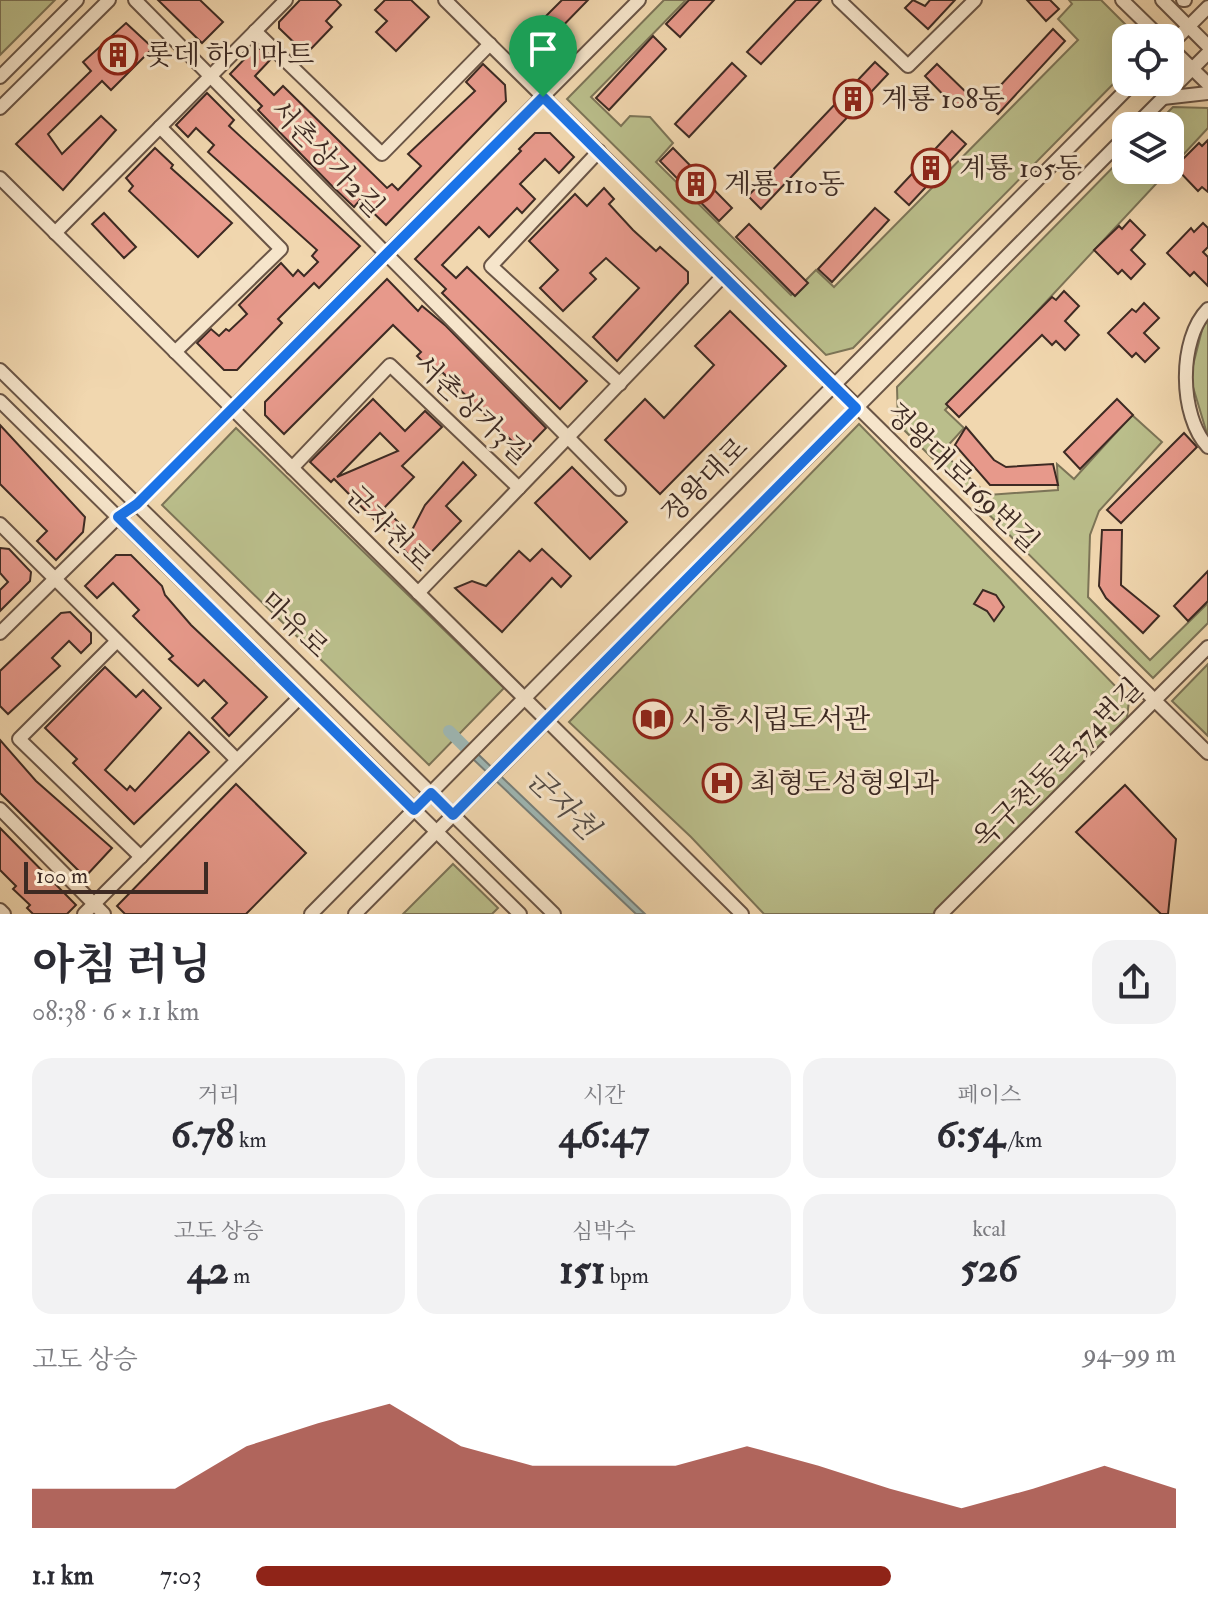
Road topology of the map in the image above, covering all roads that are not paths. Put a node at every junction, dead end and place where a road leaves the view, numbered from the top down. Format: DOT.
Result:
graph roads {
  1 [pos="77,0"];
  2 [pos="109,0"];
  3 [pos="135,0"];
  4 [pos="286,0"];
  5 [pos="445,0"];
  6 [pos="639,0"];
  7 [pos="839,0"];
  8 [pos="975,0"];
  9 [pos="1122,0"];
  10 [pos="1162,0"];
  11 [pos="1208,7"];
  12 [pos="1147,24"];
  13 [pos="1189,27"];
  14 [pos="255,31"];
  15 [pos="1184,32"];
  16 [pos="490,44"];
  17 [pos="1208,46"];
  18 [pos="1208,53"];
  19 [pos="1184,60"];
  20 [pos="1192,68"];
  21 [pos="211,75"];
  22 [pos="0,77"];
  23 [pos="1208,84"];
  24 [pos="1208,93"];
  25 [pos="1120,96"];
  26 [pos="543,97"];
  27 [pos="1163,98"];
  28 [pos="0,108"];
  29 [pos="1149,112"];
  30 [pos="160,127"];
  31 [pos="1112,150"];
  32 [pos="599,151"];
  33 [pos="0,178"];
  34 [pos="55,233"];
  35 [pos="386,254"];
  36 [pos="724,275"];
  37 [pos="1208,309"];
  38 [pos="175,352"];
  39 [pos="0,370"];
  40 [pos="620,384"];
  41 [pos="833,386"];
  42 [pos="0,401"];
  43 [pos="856,408"];
  44 [pos="233,409"];
  45 [pos="568,438"];
  46 [pos="1208,447"];
  47 [pos="292,468"];
  48 [pos="519,488"];
  49 [pos="619,489"];
  50 [pos="137,504"];
  51 [pos="118,517"];
  52 [pos="2,531"];
  53 [pos="56,578"];
  54 [pos="418,593"];
  55 [pos="0,633"];
  56 [pos="117,641"];
  57 [pos="1208,647"];
  58 [pos="300,697"];
  59 [pos="524,699"];
  60 [pos="1155,701"];
  61 [pos="546,721"];
  62 [pos="1208,753"];
  63 [pos="237,760"];
  64 [pos="431,793"];
  65 [pos="0,809"];
  66 [pos="414,810"];
  67 [pos="453,815"];
  68 [pos="436,832"];
  69 [pos="141,857"];
  70 [pos="509,903"];
  71 [pos="94,904"];
  72 [pos="84,914"];
  73 [pos="104,914"];
  74 [pos="311,914"];
  75 [pos="355,914"];
  76 [pos="498,914"];
  77 [pos="520,914"];
  78 [pos="554,914"];
  79 [pos="742,914"];
  80 [pos="941,914"];
  1 -- 22 [label="street"];
  2 -- 28 [label="street"];
  3 -- 21 [label="street, 서촌상가2길"];
  4 -- 14 [label="street"];
  5 -- 16 [label="street, 정왕대로169번길"];
  6 -- 26 [label="street"];
  7 -- 8 [label="street"];
  9 -- 12 [label="street"];
  10 -- 13 [label="street"];
  11 -- 13 [label="street"];
  13 -- 15 [label="street"];
  13 -- 17 [label="street"];
  14 -- 16 [label="street"];
  14 -- 21 [label="street"];
  16 -- 26 [label="street, 정왕대로169번길"];
  18 -- 20 [label="street"];
  19 -- 20 [label="street"];
  20 -- 23 [label="street"];
  20 -- 27 [label="street"];
  21 -- 30 [label="street"];
  21 -- 35 [label="street, 서촌상가2길"];
  24 -- 27 [label="street"];
  25 -- 41 [label="street, 정왕대로"];
  26 -- 32 [label="street, 정왕대로169번길"];
  26 -- 35 [label="street"];
  27 -- 29 [label="street"];
  30 -- 34 [label="street"];
  30 -- 38 [label="street"];
  31 -- 43 [label="street, 정왕대로"];
  32 -- 36 [label="street, 정왕대로169번길"];
  32 -- 40 [label="street"];
  33 -- 34 [label="street, 군자천로"];
  34 -- 38 [label="street, 군자천로"];
  35 -- 44 [label="street"];
  35 -- 45 [label="street, 서촌상가2길"];
  36 -- 40 [label="street, 서촌상가3길"];
  36 -- 41 [label="street, 정왕대로169번길"];
  37 -- 46 [label="street"];
  38 -- 44 [label="street, 군자천로"];
  39 -- 50 [label="street, 마유로"];
  40 -- 45 [label="street, 서촌상가3길"];
  41 -- 43 [label="street, 정왕대로169번길"];
  41 -- 59 [label="street, 정왕대로"];
  42 -- 51 [label="street, 마유로"];
  43 -- 60 [label="street, 정왕대로169번길"];
  43 -- 61 [label="street, 정왕대로"];
  44 -- 47 [label="street, 군자천로"];
  44 -- 50 [label="street"];
  45 -- 48 [label="street, 서촌상가3길"];
  45 -- 49 [label="street, 서촌상가2길"];
  47 -- 48 [label="street, 서촌상가3길"];
  47 -- 54 [label="street, 군자천로"];
  48 -- 54 [label="street, 서촌상가3길"];
  50 -- 51 [label="street"];
  50 -- 64 [label="street, 마유로"];
  51 -- 53 [label="street"];
  51 -- 58 [label="street, 마유로"];
  52 -- 53 [label="street"];
  53 -- 55 [label="street"];
  53 -- 56 [label="street"];
  54 -- 59 [label="street, 군자천로"];
  56 -- 63 [label="street"];
  56 -- 69 [label="street"];
  57 -- 60 [label="street, 옥구천동로374번길"];
  58 -- 63 [label="street"];
  58 -- 66 [label="street, 마유로"];
  59 -- 61 [label="street, 군자천로"];
  59 -- 64 [label="street, 정왕대로"];
  60 -- 62 [label="street, 정왕대로169번길"];
  60 -- 80 [label="street, 옥구천동로374번길"];
  61 -- 67 [label="street, 정왕대로"];
  61 -- 79 [label="street, 군자천로"];
  63 -- 69 [label="street"];
  64 -- 66 [label="street, 정왕대로"];
  64 -- 67 [label="street, 마유로"];
  65 -- 71 [label="street"];
  66 -- 68 [label="street, 마유로"];
  66 -- 74 [label="street, 정왕대로"];
  67 -- 68 [label="street, 정왕대로"];
  67 -- 78 [label="street, 마유로"];
  68 -- 70 [label="street, 마유로"];
  68 -- 75 [label="street, 정왕대로"];
  69 -- 71 [label="street"];
  70 -- 76 [label="street"];
  70 -- 77 [label="street, 마유로"];
  71 -- 72 [label="street"];
  71 -- 73 [label="street"];
}
